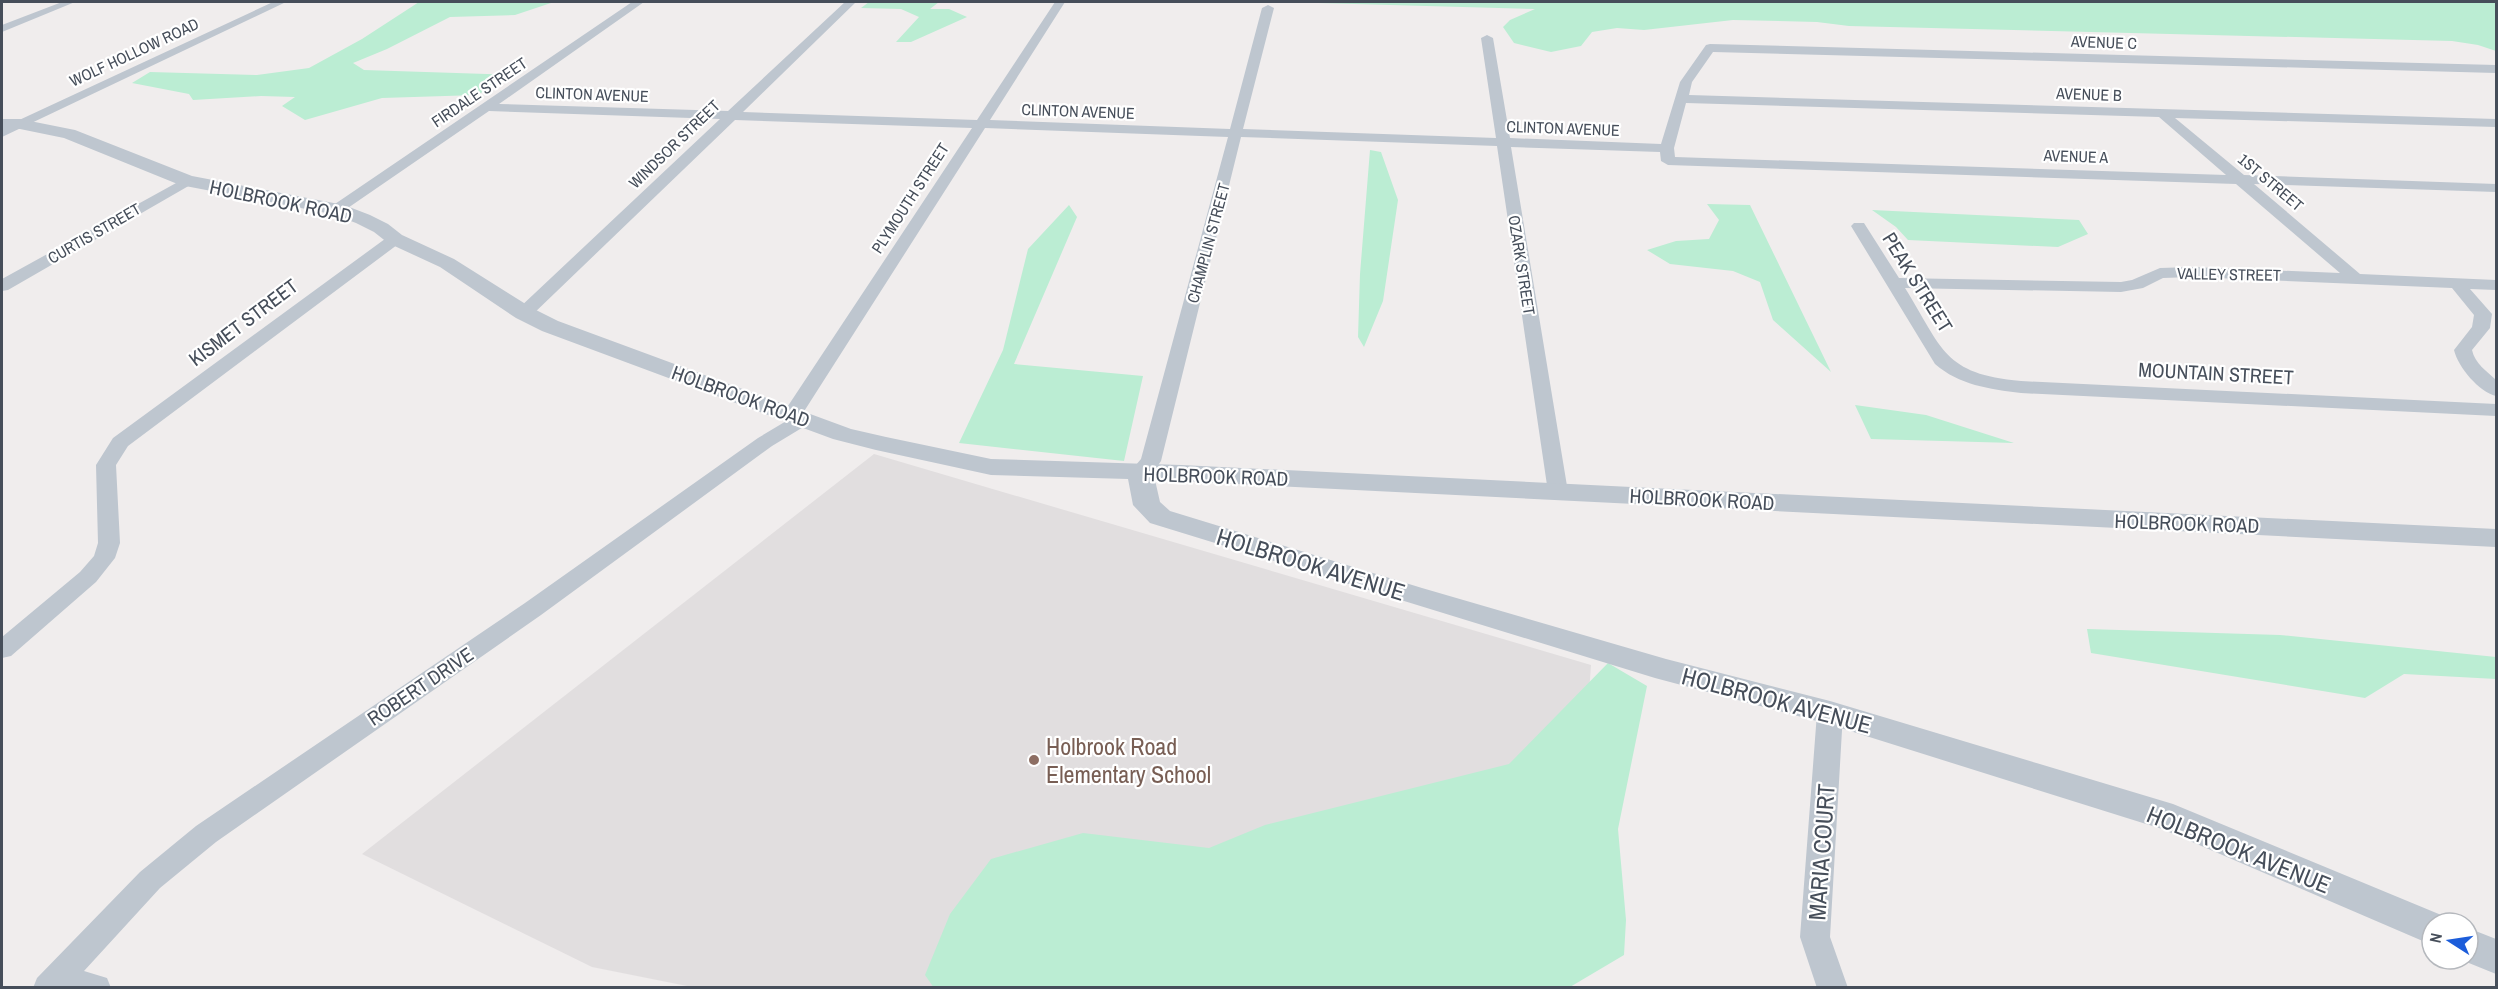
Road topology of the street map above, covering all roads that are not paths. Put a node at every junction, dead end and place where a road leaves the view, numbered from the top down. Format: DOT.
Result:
graph roads {
  1 [pos="70,2"];
  2 [pos="281,2"];
  3 [pos="639,2"];
  4 [pos="851,2"];
  5 [pos="1060,2"];
  6 [pos="1268,8"];
  7 [pos="2,29"];
  8 [pos="1487,38"];
  9 [pos="2496,69"];
  10 [pos="1681,99"];
  11 [pos="487,107"];
  12 [pos="2162,113"];
  13 [pos="729,117"];
  14 [pos="2496,123"];
  15 [pos="979,124"];
  16 [pos="8,127"];
  17 [pos="1237,134"];
  18 [pos="1503,143"];
  19 [pos="1667,148"];
  20 [pos="2242,180"];
  21 [pos="187,181"];
  22 [pos="2496,188"];
  23 [pos="337,209"];
  24 [pos="1859,226"];
  25 [pos="395,239"];
  26 [pos="2356,279"];
  27 [pos="1893,283"];
  28 [pos="2457,284"];
  29 [pos="2496,285"];
  30 [pos="2,286"];
  31 [pos="524,312"];
  32 [pos="1941,360"];
  33 [pos="2496,390"];
  34 [pos="2496,410"];
  35 [pos="798,417"];
  36 [pos="1140,472"];
  37 [pos="1558,492"];
  38 [pos="2496,538"];
  39 [pos="2,650"];
  40 [pos="1830,713"];
  41 [pos="2420,925"];
  42 [pos="2480,950"];
  43 [pos="2496,957"];
  44 [pos="67,984"];
  45 [pos="1833,987"];
  1 -- 7 [label="street"];
  2 -- 16 [label="street, WOLF HOLLOW ROAD"];
  3 -- 11 [label="street, FIRDALE STREET"];
  4 -- 13 [label="street, WINDSOR STREET"];
  5 -- 15 [label="street, PLYMOUTH STREET"];
  6 -- 17 [label="street, CHAMPLIN STREET"];
  8 -- 18 [label="street, OZARK STREET"];
  9 -- 10 [label="street, AVENUE C"];
  10 -- 12 [label="street, AVENUE B"];
  10 -- 19 [label="street"];
  11 -- 13 [label="street, CLINTON AVENUE"];
  11 -- 23 [label="street, FIRDALE STREET"];
  12 -- 14 [label="street, AVENUE B"];
  12 -- 20 [label="street, 1ST STREET"];
  13 -- 15 [label="street, CLINTON AVENUE"];
  13 -- 31 [label="street, WINDSOR STREET"];
  15 -- 17 [label="street, CLINTON AVENUE"];
  15 -- 35 [label="street, PLYMOUTH STREET"];
  16 -- 21 [label="street, HOLBROOK ROAD"];
  17 -- 18 [label="street, CLINTON AVENUE"];
  17 -- 36 [label="street, CHAMPLIN STREET"];
  18 -- 19 [label="street, CLINTON AVENUE"];
  18 -- 37 [label="street, OZARK STREET"];
  19 -- 20 [label="street, AVENUE A"];
  20 -- 22 [label="street, AVENUE A"];
  20 -- 26 [label="street, 1ST STREET"];
  21 -- 23 [label="street, HOLBROOK ROAD"];
  21 -- 30 [label="street, CURTIS STREET"];
  23 -- 25 [label="street, HOLBROOK ROAD"];
  24 -- 27 [label="street, PEAK STREET"];
  25 -- 31 [label="street, HOLBROOK ROAD"];
  25 -- 39 [label="street, KISMET STREET"];
  26 -- 27 [label="street, VALLEY STREET"];
  26 -- 28 [label="street, VALLEY STREET"];
  27 -- 32 [label="street, PEAK STREET"];
  28 -- 29 [label="street, VALLEY STREET"];
  28 -- 33 [label="street"];
  31 -- 35 [label="street, HOLBROOK ROAD"];
  32 -- 34 [label="street, MOUNTAIN STREET"];
  35 -- 36 [label="street, HOLBROOK ROAD"];
  35 -- 44 [label="street, ROBERT DRIVE"];
  36 -- 37 [label="street, HOLBROOK ROAD"];
  36 -- 40 [label="street, HOLBROOK AVENUE"];
  37 -- 38 [label="street, HOLBROOK ROAD"];
  40 -- 41 [label="street, HOLBROOK AVENUE"];
  40 -- 45 [label="street, MARIA COURT"];
  42 -- 43 [label="street"];
}
